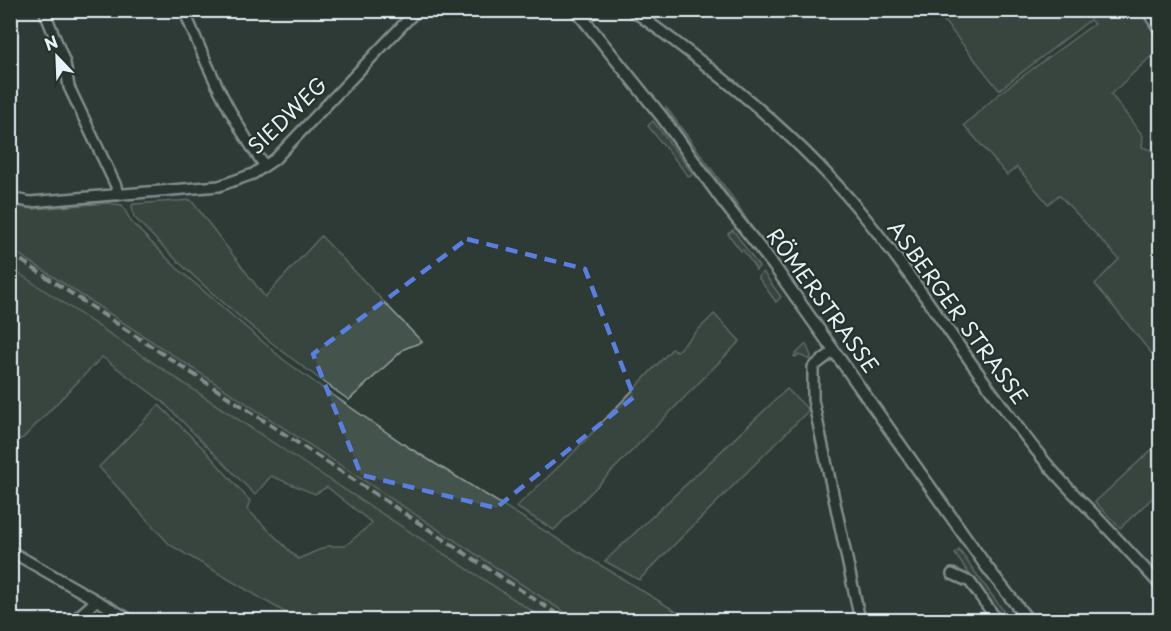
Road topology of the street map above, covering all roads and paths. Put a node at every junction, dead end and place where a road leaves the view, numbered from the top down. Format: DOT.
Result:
graph roads {
  1 [pos="44,10"];
  2 [pos="184,10"];
  3 [pos="417,10"];
  4 [pos="596,10"];
  5 [pos="632,10"];
  6 [pos="1147,10"];
  7 [pos="579,15"];
  8 [pos="1161,31"];
  9 [pos="265,166"];
  10 [pos="118,195"];
  11 [pos="10,198"];
  12 [pos="834,351"];
  13 [pos="10,550"];
  14 [pos="952,574"];
  15 [pos="1161,585"];
  16 [pos="96,601"];
  17 [pos="74,621"];
  18 [pos="131,621"];
  19 [pos="860,621"];
  20 [pos="997,621"];
  21 [pos="1028,621"];
  1 -- 10 [label="street"];
  2 -- 9 [label="street"];
  3 -- 9 [label="street, SIEDWEG"];
  4 -- 7 [label="street"];
  5 -- 15 [label="street, ASBERGER STRASSE"];
  6 -- 8 [label="street"];
  7 -- 12 [label="street, RÖMERSTRASSE"];
  9 -- 10 [label="street, SIEDWEG"];
  10 -- 11 [label="street, SIEDWEG"];
  12 -- 19 [label="street"];
  12 -- 21 [label="street, RÖMERSTRASSE"];
  13 -- 16 [label="street"];
  14 -- 20 [label="street"];
  16 -- 17 [label="street"];
  16 -- 18 [label="street"];
}
